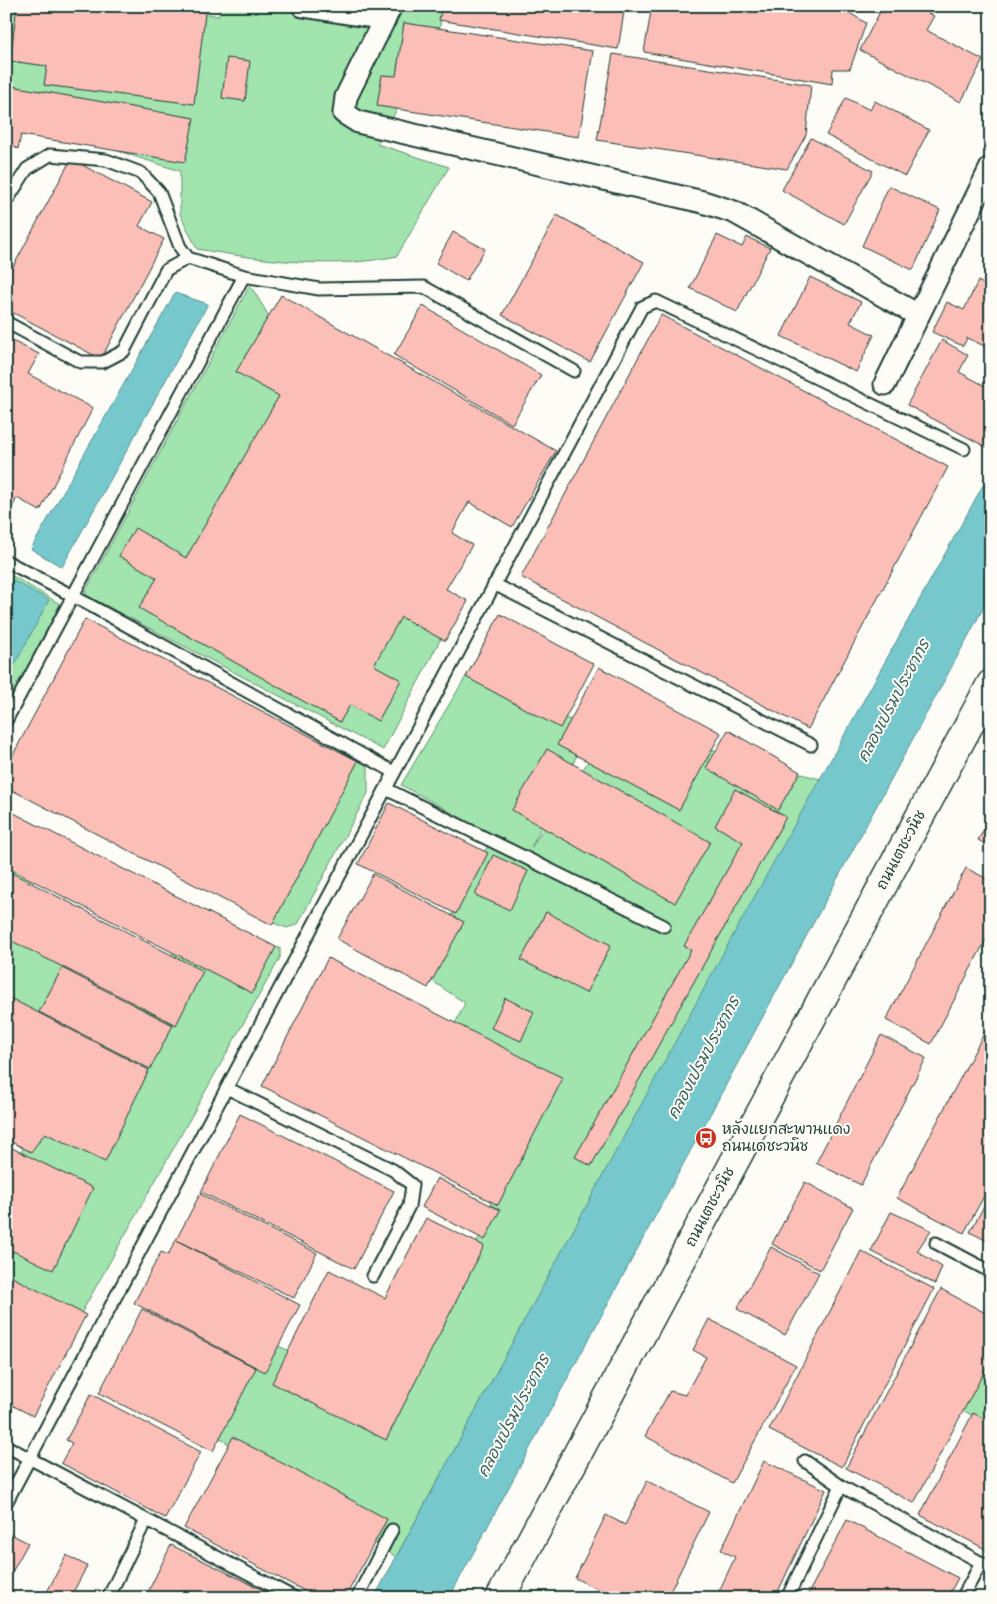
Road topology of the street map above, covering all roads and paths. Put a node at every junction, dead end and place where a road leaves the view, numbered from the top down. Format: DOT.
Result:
graph roads {
  1 [pos="303,6"];
  2 [pos="388,13"];
  3 [pos="991,167"];
  4 [pos="6,202"];
  5 [pos="188,258"];
  6 [pos="244,276"];
  7 [pos="918,315"];
  8 [pos="6,322"];
  9 [pos="574,371"];
  10 [pos="885,384"];
  11 [pos="964,449"];
  12 [pos="6,561"];
  13 [pos="494,584"];
  14 [pos="73,596"];
  15 [pos="991,684"];
  16 [pos="6,721"];
  17 [pos="811,745"];
  18 [pos="394,772"];
  19 [pos="386,789"];
  20 [pos="664,926"];
  21 [pos="227,1088"];
  22 [pos="936,1243"];
  23 [pos="991,1272"];
  24 [pos="373,1276"];
  25 [pos="6,1446"];
  26 [pos="30,1459"];
  27 [pos="805,1461"];
  28 [pos="841,1486"];
  29 [pos="6,1503"];
  30 [pos="146,1520"];
  31 [pos="392,1530"];
  32 [pos="986,1565"];
  33 [pos="108,1598"];
  34 [pos="295,1598"];
  35 [pos="356,1598"];
  36 [pos="500,1598"];
  37 [pos="787,1598"];
  38 [pos="962,1598"];
  1 -- 2 [label="street"];
  2 -- 7 [label="street"];
  3 -- 7 [label="street"];
  4 -- 5 [label="lane"];
  5 -- 6 [label="lane"];
  5 -- 8 [label="lane"];
  6 -- 9 [label="lane"];
  6 -- 14 [label="lane"];
  7 -- 10 [label="street"];
  11 -- 13 [label="lane"];
  12 -- 14 [label="lane"];
  13 -- 17 [label="lane"];
  13 -- 18 [label="lane"];
  14 -- 16 [label="lane"];
  14 -- 18 [label="lane"];
  15 -- 36 [label="main road, ถนนเตชะวนิช"];
  18 -- 19 [label="lane"];
  19 -- 20 [label="lane"];
  19 -- 21 [label="lane"];
  21 -- 24 [label="lane"];
  21 -- 26 [label="lane"];
  22 -- 23 [label="lane"];
  25 -- 26 [label="lane"];
  26 -- 29 [label="lane"];
  26 -- 30 [label="lane"];
  27 -- 28 [label="lane"];
  28 -- 32 [label="lane"];
  28 -- 37 [label="lane"];
  30 -- 33 [label="lane"];
  30 -- 34 [label="lane"];
  31 -- 35 [label="lane"];
  32 -- 38 [label="lane"];
}
